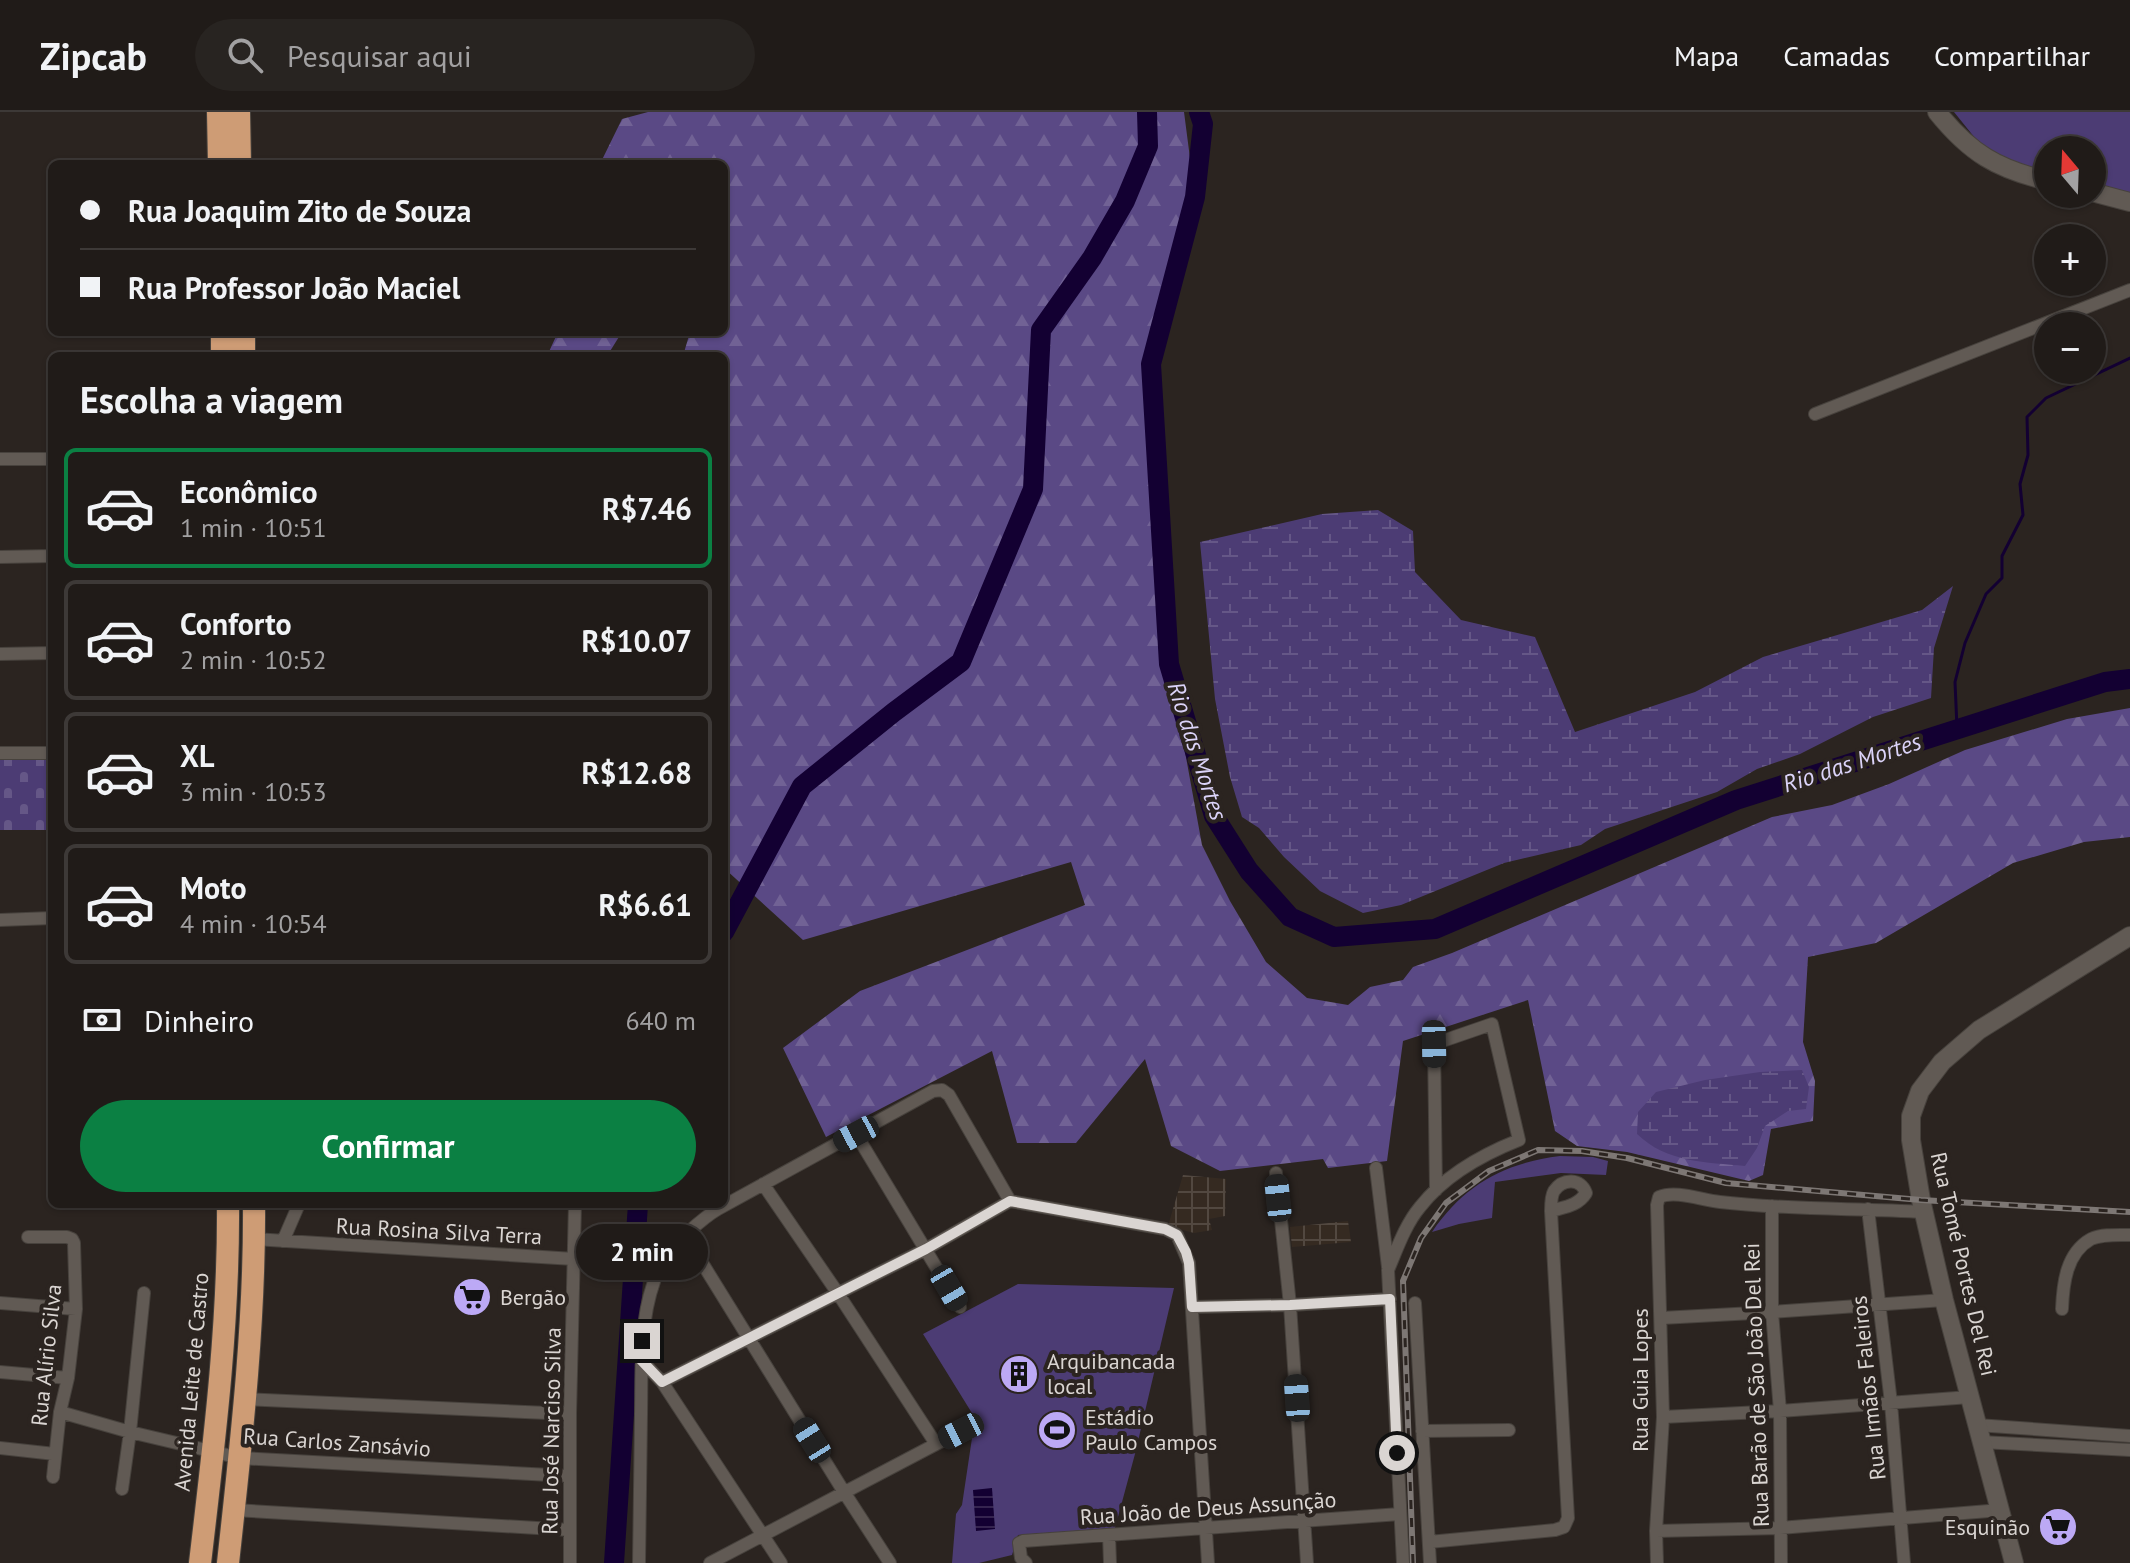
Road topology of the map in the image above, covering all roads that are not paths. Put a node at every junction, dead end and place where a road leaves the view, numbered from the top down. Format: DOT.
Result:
graph roads {
  1 [pos="218,112"];
  2 [pos="239,112"];
  3 [pos="1937,112"];
  4 [pos="219,160"];
  5 [pos="240,160"];
  6 [pos="2034,177"];
  7 [pos="2106,196"];
  8 [pos="2130,202"];
  9 [pos="2130,290"];
  10 [pos="1815,414"];
  11 [pos="0,459"];
  12 [pos="48,459"];
  13 [pos="48,556"];
  14 [pos="0,557"];
  15 [pos="48,653"];
  16 [pos="0,654"];
  17 [pos="0,753"];
  18 [pos="48,753"];
  19 [pos="48,918"];
  20 [pos="0,920"];
  21 [pos="2130,936"];
  22 [pos="856,1134"];
  23 [pos="1376,1168"];
  24 [pos="1276,1173"];
  25 [pos="763,1184"];
  26 [pos="1436,1190"];
  27 [pos="1010,1201"];
  28 [pos="728,1204"];
  29 [pos="1772,1206"];
  30 [pos="254,1208"];
  31 [pos="297,1208"];
  32 [pos="575,1208"];
  33 [pos="720,1208"];
  34 [pos="1868,1209"];
  35 [pos="1551,1211"];
  36 [pos="1924,1212"];
  37 [pos="228,1213"];
  38 [pos="2130,1235"];
  39 [pos="28,1237"];
  40 [pos="254,1239"];
  41 [pos="283,1241"];
  42 [pos="926,1249"];
  43 [pos="574,1259"];
  44 [pos="664,1259"];
  45 [pos="1388,1270"];
  46 [pos="837,1292"];
  47 [pos="144,1293"];
  48 [pos="1390,1299"];
  49 [pos="1944,1300"];
  50 [pos="0,1303"];
  51 [pos="1415,1303"];
  52 [pos="1290,1305"];
  53 [pos="1879,1305"];
  54 [pos="960,1307"];
  55 [pos="1192,1307"];
  56 [pos="76,1309"];
  57 [pos="2062,1309"];
  58 [pos="1772,1312"];
  59 [pos="1661,1318"];
  60 [pos="748,1337"];
  61 [pos="641,1360"];
  62 [pos="0,1372"];
  63 [pos="68,1378"];
  64 [pos="662,1382"];
  65 [pos="1970,1397"];
  66 [pos="245,1399"];
  67 [pos="1891,1403"];
  68 [pos="1780,1411"];
  69 [pos="60,1412"];
  70 [pos="570,1414"];
  71 [pos="1663,1417"];
  72 [pos="1509,1430"];
  73 [pos="961,1431"];
  74 [pos="1422,1431"];
  75 [pos="130,1432"];
  76 [pos="1979,1433"];
  77 [pos="2097,1433"];
  78 [pos="2130,1436"];
  79 [pos="936,1444"];
  80 [pos="0,1448"];
  81 [pos="2096,1448"];
  82 [pos="2130,1450"];
  83 [pos="213,1451"];
  84 [pos="55,1454"];
  85 [pos="240,1458"];
  86 [pos="569,1476"];
  87 [pos="53,1477"];
  88 [pos="122,1489"];
  89 [pos="844,1492"];
  90 [pos="234,1510"];
  91 [pos="2001,1510"];
  92 [pos="1400,1514"];
  93 [pos="1901,1518"];
  94 [pos="1305,1522"];
  95 [pos="1780,1528"];
  96 [pos="1206,1529"];
  97 [pos="570,1530"];
  98 [pos="1656,1531"];
  99 [pos="1109,1535"];
  100 [pos="764,1536"];
  101 [pos="1429,1542"];
  102 [pos="200,1563"];
  103 [pos="228,1563"];
  104 [pos="570,1563"];
  105 [pos="639,1563"];
  106 [pos="710,1563"];
  107 [pos="781,1563"];
  108 [pos="890,1563"];
  109 [pos="1026,1563"];
  110 [pos="1110,1563"];
  111 [pos="1208,1563"];
  112 [pos="1307,1563"];
  113 [pos="1403,1563"];
  114 [pos="1430,1563"];
  115 [pos="1657,1563"];
  116 [pos="1781,1563"];
  117 [pos="1904,1563"];
  118 [pos="2014,1563"];
  1 -- 4 [label="highway"];
  2 -- 5 [label="highway"];
  3 -- 6 [label="main road"];
  7 -- 8 [label="main road"];
  9 -- 10 [label="street"];
  11 -- 12 [label="street"];
  13 -- 14 [label="street"];
  15 -- 16 [label="street"];
  17 -- 18 [label="street"];
  19 -- 20 [label="street"];
  21 -- 36 [label="main road, Rua Tomé Portes Del Rei"];
  22 -- 25 [label="street"];
  22 -- 27 [label="street"];
  22 -- 42 [label="street"];
  23 -- 45 [label="street"];
  24 -- 52 [label="street"];
  25 -- 28 [label="street"];
  25 -- 46 [label="street"];
  26 -- 26 [label="street"];
  26 -- 45 [label="street"];
  27 -- 42 [label="street"];
  27 -- 55 [label="street"];
  29 -- 34 [label="street"];
  29 -- 58 [label="street, Rua Barão de São João Del Rei"];
  29 -- 59 [label="street, Rua Guia Lopes"];
  30 -- 40 [label="highway"];
  31 -- 41 [label="street"];
  32 -- 43 [label="street, Rua José Narciso Silva"];
  33 -- 44 [label="street"];
  34 -- 36 [label="street"];
  34 -- 53 [label="street, Rua Irmãos Faleiros"];
  35 -- 101 [label="street"];
  36 -- 49 [label="main road, Rua Tomé Portes Del Rei"];
  37 -- 40 [label="highway"];
  37 -- 83 [label="highway, Avenida Leite de Castro"];
  38 -- 57 [label="street"];
  39 -- 56 [label="street, Rua Alírio Silva"];
  40 -- 41 [label="street, Rua Rosina Silva Terra"];
  40 -- 66 [label="highway"];
  41 -- 43 [label="street, Rua Rosina Silva Terra"];
  42 -- 46 [label="street"];
  42 -- 54 [label="street"];
  43 -- 44 [label="street, Rua Rosina Silva Terra"];
  43 -- 70 [label="street, Rua José Narciso Silva"];
  44 -- 60 [label="street, Rua Rosina Silva Terra"];
  44 -- 61 [label="street"];
  45 -- 48 [label="street"];
  46 -- 60 [label="street"];
  46 -- 79 [label="street"];
  47 -- 75 [label="street"];
  48 -- 52 [label="street"];
  48 -- 92 [label="street"];
  49 -- 53 [label="street"];
  49 -- 65 [label="main road, Rua Tomé Portes Del Rei"];
  50 -- 56 [label="street"];
  51 -- 74 [label="street"];
  52 -- 55 [label="street"];
  52 -- 94 [label="street"];
  53 -- 58 [label="street"];
  53 -- 67 [label="street, Rua Irmãos Faleiros"];
  55 -- 96 [label="street"];
  56 -- 63 [label="street, Rua Alírio Silva"];
  58 -- 59 [label="street"];
  58 -- 68 [label="street, Rua Barão de São João Del Rei"];
  59 -- 71 [label="street, Rua Guia Lopes"];
  60 -- 64 [label="street"];
  60 -- 89 [label="street, Rua Rosina Silva Terra"];
  61 -- 64 [label="street"];
  61 -- 105 [label="street"];
  62 -- 63 [label="street"];
  63 -- 69 [label="street, Rua Alírio Silva"];
  64 -- 100 [label="street"];
  65 -- 67 [label="street"];
  65 -- 76 [label="main road, Rua Tomé Portes Del Rei"];
  66 -- 70 [label="street"];
  66 -- 85 [label="highway"];
  67 -- 68 [label="street"];
  67 -- 93 [label="street, Rua Irmãos Faleiros"];
  68 -- 71 [label="street"];
  68 -- 95 [label="street, Rua Barão de São João Del Rei"];
  69 -- 75 [label="street, Rua Carlos Zansávio"];
  69 -- 84 [label="street, Rua Alírio Silva"];
  70 -- 86 [label="street, Rua José Narciso Silva"];
  71 -- 98 [label="street, Rua Guia Lopes"];
  72 -- 74 [label="street"];
  73 -- 79 [label="street"];
  74 -- 101 [label="street"];
  75 -- 83 [label="street, Rua Carlos Zansávio"];
  75 -- 88 [label="street"];
  76 -- 77 [label="street"];
  76 -- 81 [label="street"];
  76 -- 91 [label="main road, Rua Tomé Portes Del Rei"];
  77 -- 78 [label="street"];
  77 -- 81 [label="street"];
  79 -- 89 [label="street"];
  80 -- 84 [label="street"];
  81 -- 82 [label="street"];
  83 -- 85 [label="street, Rua Carlos Zansávio"];
  83 -- 102 [label="highway, Avenida Leite de Castro"];
  84 -- 87 [label="street, Rua Alírio Silva"];
  85 -- 86 [label="street, Rua Carlos Zansávio"];
  85 -- 90 [label="highway"];
  86 -- 97 [label="street, Rua José Narciso Silva"];
  89 -- 100 [label="street"];
  89 -- 108 [label="street, Rua Rosina Silva Terra"];
  90 -- 97 [label="street"];
  90 -- 103 [label="highway"];
  91 -- 93 [label="street"];
  91 -- 118 [label="main road, Rua Tomé Portes Del Rei"];
  92 -- 94 [label="street, Rua João de Deus Assunção"];
  92 -- 113 [label="street"];
  93 -- 95 [label="street"];
  93 -- 117 [label="street, Rua Irmãos Faleiros"];
  94 -- 96 [label="street, Rua João de Deus Assunção"];
  94 -- 112 [label="street"];
  95 -- 98 [label="street"];
  95 -- 116 [label="street, Rua Barão de São João Del Rei"];
  96 -- 99 [label="street, Rua João de Deus Assunção"];
  96 -- 111 [label="street"];
  97 -- 104 [label="street, Rua José Narciso Silva"];
  98 -- 115 [label="street, Rua Guia Lopes"];
  99 -- 109 [label="street, Rua João de Deus Assunção"];
  99 -- 110 [label="street"];
  100 -- 106 [label="street"];
  100 -- 107 [label="street"];
  101 -- 114 [label="street"];
}
